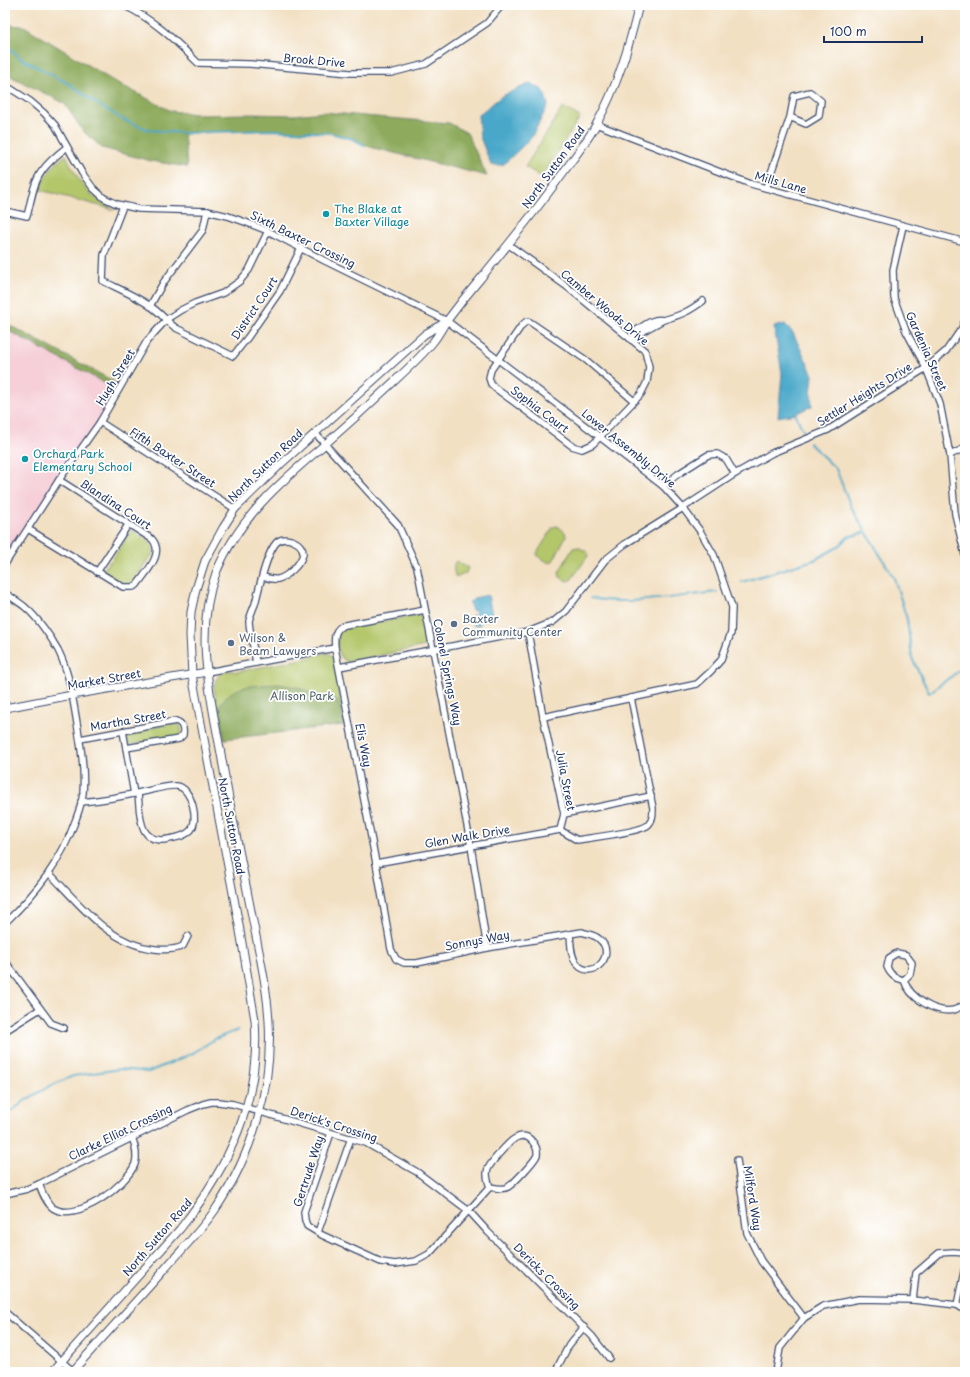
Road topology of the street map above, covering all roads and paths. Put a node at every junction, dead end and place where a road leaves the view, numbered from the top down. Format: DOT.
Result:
graph roads {
  1 [pos="125,5"];
  2 [pos="502,5"];
  3 [pos="640,5"];
  4 [pos="5,85"];
  5 [pos="790,117"];
  6 [pos="596,124"];
  7 [pos="68,147"];
  8 [pos="766,188"];
  9 [pos="123,206"];
  10 [pos="5,211"];
  11 [pos="207,211"];
  12 [pos="903,226"];
  13 [pos="268,231"];
  14 [pos="965,242"];
  15 [pos="509,245"];
  16 [pos="301,248"];
  17 [pos="703,301"];
  18 [pos="150,306"];
  19 [pos="167,319"];
  20 [pos="965,320"];
  21 [pos="447,321"];
  22 [pos="631,340"];
  23 [pos="498,360"];
  24 [pos="926,368"];
  25 [pos="634,401"];
  26 [pos="100,422"];
  27 [pos="315,433"];
  28 [pos="600,437"];
  29 [pos="325,444"];
  30 [pos="965,448"];
  31 [pos="950,455"];
  32 [pos="735,474"];
  33 [pos="60,480"];
  34 [pos="663,486"];
  35 [pos="683,508"];
  36 [pos="235,509"];
  37 [pos="128,525"];
  38 [pos="28,529"];
  39 [pos="965,555"];
  40 [pos="5,564"];
  41 [pos="98,572"];
  42 [pos="263,577"];
  43 [pos="5,593"];
  44 [pos="426,610"];
  45 [pos="528,632"];
  46 [pos="334,648"];
  47 [pos="433,649"];
  48 [pos="256,663"];
  49 [pos="339,667"];
  50 [pos="207,672"];
  51 [pos="192,675"];
  52 [pos="72,695"];
  53 [pos="631,698"];
  54 [pos="5,708"];
  55 [pos="543,717"];
  56 [pos="123,731"];
  57 [pos="80,739"];
  58 [pos="126,748"];
  59 [pos="136,793"];
  60 [pos="652,796"];
  61 [pos="81,802"];
  62 [pos="564,814"];
  63 [pos="560,830"];
  64 [pos="471,846"];
  65 [pos="376,863"];
  66 [pos="49,873"];
  67 [pos="5,923"];
  68 [pos="570,934"];
  69 [pos="188,936"];
  70 [pos="487,948"];
  71 [pos="393,953"];
  72 [pos="5,961"];
  73 [pos="904,980"];
  74 [pos="965,1004"];
  75 [pos="40,1009"];
  76 [pos="64,1028"];
  77 [pos="5,1031"];
  78 [pos="247,1108"];
  79 [pos="260,1112"];
  80 [pos="331,1132"];
  81 [pos="132,1137"];
  82 [pos="351,1138"];
  83 [pos="737,1160"];
  84 [pos="39,1184"];
  85 [pos="490,1187"];
  86 [pos="5,1194"];
  87 [pos="469,1211"];
  88 [pos="318,1232"];
  89 [pos="965,1252"];
  90 [pos="965,1267"];
  91 [pos="913,1300"];
  92 [pos="957,1305"];
  93 [pos="965,1310"];
  94 [pos="5,1312"];
  95 [pos="804,1318"];
  96 [pos="584,1327"];
  97 [pos="609,1358"];
  98 [pos="62,1361"];
  99 [pos="52,1372"];
  100 [pos="73,1372"];
  101 [pos="555,1372"];
  102 [pos="776,1372"];
  1 -- 2 [label="street, Brook Drive"];
  3 -- 6 [label="main road, North Sutton Road"];
  4 -- 7 [label="street, Sixth Baxter Crossing"];
  5 -- 5 [label="street"];
  5 -- 8 [label="street"];
  6 -- 8 [label="street, Mills Lane"];
  6 -- 15 [label="main road, North Sutton Road"];
  7 -- 9 [label="street, Sixth Baxter Crossing"];
  7 -- 10 [label="street"];
  8 -- 12 [label="street, Mills Lane"];
  9 -- 11 [label="street, Sixth Baxter Crossing"];
  9 -- 18 [label="street"];
  11 -- 13 [label="street, Sixth Baxter Crossing"];
  11 -- 18 [label="street"];
  12 -- 14 [label="street, Mills Lane"];
  12 -- 24 [label="street, Gardenia Street"];
  13 -- 16 [label="street, Sixth Baxter Crossing"];
  13 -- 19 [label="street, Hugh Street"];
  15 -- 21 [label="main road, North Sutton Road"];
  15 -- 22 [label="street, Camber Woods Drive"];
  16 -- 19 [label="street, District Court"];
  16 -- 21 [label="street, Sixth Baxter Crossing"];
  17 -- 22 [label="street"];
  18 -- 19 [label="street"];
  19 -- 26 [label="street, Hugh Street"];
  20 -- 24 [label="street, Settler Heights Drive"];
  21 -- 23 [label="street, Lower Assembly Drive"];
  21 -- 27 [label="main road, North Sutton Road"];
  21 -- 29 [label="main road, North Sutton Road"];
  22 -- 25 [label="street, Camber Woods Drive"];
  23 -- 25 [label="street"];
  23 -- 28 [label="street, Lower Assembly Drive"];
  23 -- 28 [label="street, Sophia Court"];
  24 -- 31 [label="street, Gardenia Street"];
  24 -- 32 [label="street, Settler Heights Drive"];
  25 -- 28 [label="street, Camber Woods Drive"];
  26 -- 33 [label="street, Hugh Street"];
  26 -- 36 [label="street, Fifth Baxter Street"];
  27 -- 29 [label="street, Colonel Springs Way"];
  27 -- 36 [label="main road, North Sutton Road"];
  28 -- 34 [label="street, Lower Assembly Drive"];
  29 -- 44 [label="street, Colonel Springs Way"];
  29 -- 50 [label="main road, North Sutton Road"];
  30 -- 31 [label="street"];
  31 -- 39 [label="street, Gardenia Street"];
  32 -- 34 [label="street"];
  32 -- 35 [label="street, Settler Heights Drive"];
  33 -- 37 [label="street, Blandina Court"];
  33 -- 38 [label="street, Hugh Street"];
  34 -- 35 [label="street, Lower Assembly Drive"];
  35 -- 45 [label="street"];
  35 -- 53 [label="street, Lower Assembly Drive"];
  36 -- 51 [label="main road, North Sutton Road"];
  37 -- 41 [label="street"];
  37 -- 41 [label="street, Blandina Court"];
  38 -- 40 [label="street, Hugh Street"];
  38 -- 41 [label="street, Blandina Court"];
  42 -- 42 [label="street"];
  42 -- 48 [label="street"];
  43 -- 52 [label="street"];
  44 -- 46 [label="street, Elis Way"];
  44 -- 47 [label="street, Colonel Springs Way"];
  45 -- 47 [label="street"];
  45 -- 55 [label="street, Julia Street"];
  46 -- 48 [label="street"];
  46 -- 49 [label="street, Elis Way"];
  47 -- 49 [label="street"];
  47 -- 64 [label="street, Colonel Springs Way"];
  48 -- 50 [label="street"];
  49 -- 65 [label="street, Elis Way"];
  50 -- 51 [label="main road, Market Street"];
  50 -- 79 [label="main road, North Sutton Road"];
  51 -- 52 [label="main road, Market Street"];
  51 -- 78 [label="main road, North Sutton Road"];
  52 -- 54 [label="main road, Market Street"];
  52 -- 57 [label="street"];
  53 -- 55 [label="street, Lower Assembly Drive"];
  53 -- 60 [label="street"];
  55 -- 62 [label="street, Julia Street"];
  56 -- 57 [label="street, Martha Street"];
  56 -- 58 [label="street, Martha Street"];
  56 -- 58 [label="street, Martha Street"];
  57 -- 61 [label="street"];
  58 -- 59 [label="street, Martha Street"];
  59 -- 59 [label="street"];
  59 -- 61 [label="street"];
  60 -- 62 [label="street"];
  60 -- 63 [label="street"];
  61 -- 66 [label="street"];
  62 -- 63 [label="street, Julia Street"];
  63 -- 64 [label="street, Glen Walk Drive"];
  64 -- 65 [label="street, Glen Walk Drive"];
  64 -- 70 [label="street, Colonel Springs Way"];
  65 -- 71 [label="street, Elis Way"];
  66 -- 67 [label="street"];
  66 -- 69 [label="street"];
  68 -- 68 [label="street, Sonnys Way"];
  68 -- 70 [label="street, Sonnys Way"];
  70 -- 71 [label="street, Sonnys Way"];
  72 -- 75 [label="street"];
  73 -- 73 [label="street"];
  73 -- 74 [label="street"];
  75 -- 76 [label="street"];
  75 -- 77 [label="street"];
  78 -- 79 [label="street, Derick's Crossing"];
  78 -- 81 [label="street, Clarke Elliot Crossing"];
  78 -- 98 [label="main road, North Sutton Road"];
  79 -- 80 [label="street, Derick's Crossing"];
  79 -- 100 [label="main road, North Sutton Road"];
  80 -- 82 [label="street, Derick's Crossing"];
  80 -- 88 [label="street, Gertrude Way"];
  81 -- 84 [label="street, Clarke Elliot Crossing"];
  81 -- 84 [label="street"];
  82 -- 87 [label="street, Derick's Crossing"];
  82 -- 88 [label="street"];
  83 -- 95 [label="street, Milford Way"];
  84 -- 86 [label="street, Clarke Elliot Crossing"];
  85 -- 85 [label="street"];
  85 -- 87 [label="street, Gertrude Way"];
  87 -- 88 [label="street, Gertrude Way"];
  87 -- 96 [label="street, Dericks Crossing"];
  89 -- 91 [label="street"];
  90 -- 92 [label="street"];
  91 -- 92 [label="street"];
  91 -- 95 [label="street"];
  92 -- 93 [label="street"];
  94 -- 98 [label="street"];
  95 -- 102 [label="street"];
  96 -- 97 [label="street, Dericks Crossing"];
  96 -- 101 [label="street"];
  98 -- 99 [label="main road, North Sutton Road"];
  98 -- 100 [label="street"];
}
